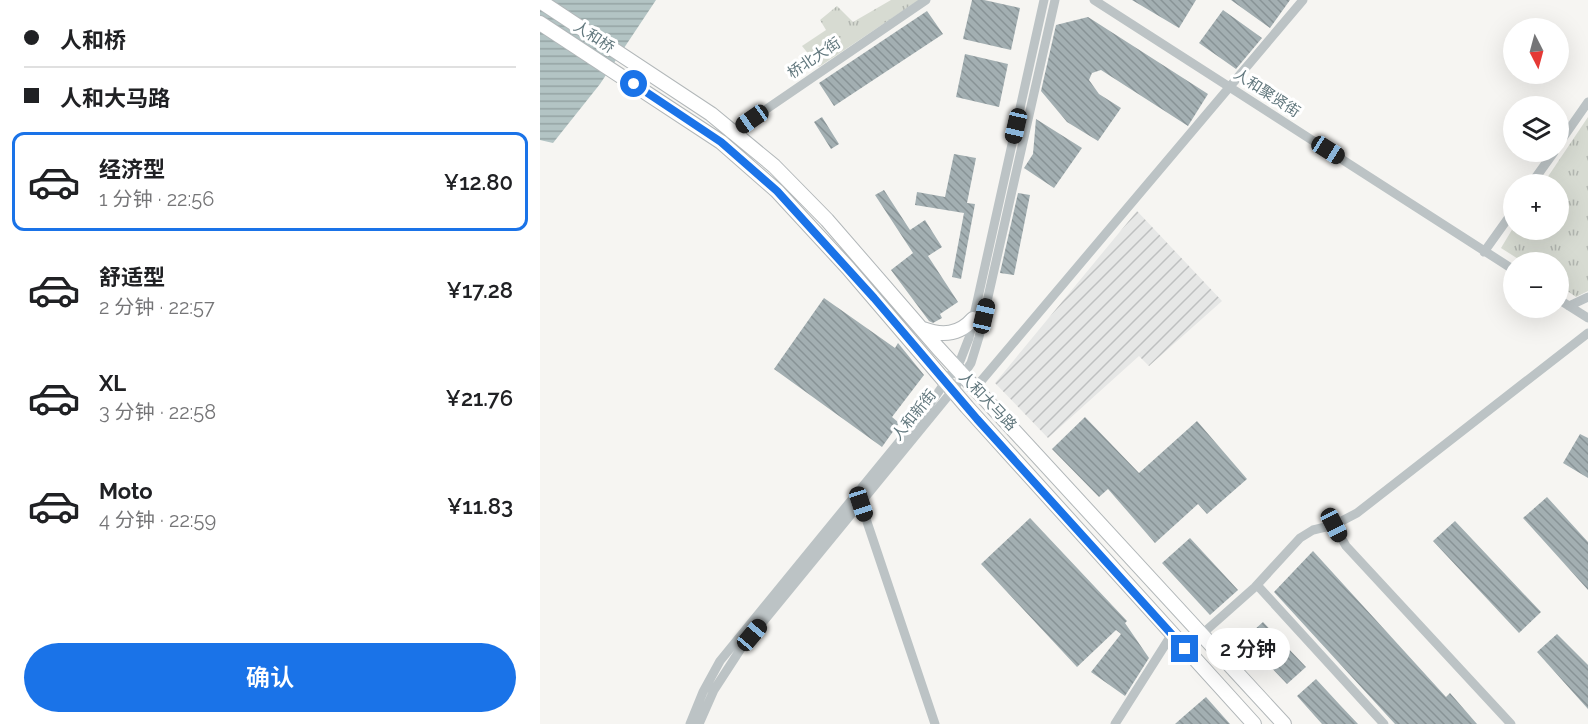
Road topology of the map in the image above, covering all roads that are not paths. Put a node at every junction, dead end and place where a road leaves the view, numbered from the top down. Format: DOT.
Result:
graph roads {
  1 [pos="926,0"];
  2 [pos="1044,0"];
  3 [pos="1055,0"];
  4 [pos="1094,0"];
  5 [pos="1303,0"];
  6 [pos="540,1"];
  7 [pos="540,22"];
  8 [pos="1230,87"];
  9 [pos="678,93"];
  10 [pos="1588,102"];
  11 [pos="671,109"];
  12 [pos="1569,129"];
  13 [pos="734,132"];
  14 [pos="721,142"];
  15 [pos="1503,225"];
  16 [pos="1484,252"];
  17 [pos="1503,263"];
  18 [pos="1588,297"];
  19 [pos="1569,306"];
  20 [pos="1588,318"];
  21 [pos="973,320"];
  22 [pos="922,329"];
  23 [pos="1588,333"];
  24 [pos="960,371"];
  25 [pos="950,386"];
  26 [pos="976,387"];
  27 [pos="1047,464"];
  28 [pos="1031,479"];
  29 [pos="861,504"];
  30 [pos="1334,525"];
  31 [pos="1257,585"];
  32 [pos="1172,634"];
  33 [pos="1202,634"];
  34 [pos="690,724"];
  35 [pos="699,724"];
  36 [pos="935,724"];
  37 [pos="1115,724"];
  38 [pos="1254,724"];
  39 [pos="1284,724"];
  40 [pos="1384,724"];
  41 [pos="1511,724"];
  1 -- 13 [label="street, 桥北大街"];
  2 -- 21 [label="street, 人和新街"];
  3 -- 24 [label="street, 人和新街"];
  4 -- 8 [label="street, 人和聚贤街"];
  5 -- 8 [label="street"];
  6 -- 9 [label="highway, 人和桥"];
  7 -- 11 [label="highway, 人和桥"];
  8 -- 16 [label="street, 人和聚贤街"];
  8 -- 26 [label="street"];
  9 -- 13 [label="highway, 人和大马路"];
  10 -- 12 [label="street"];
  11 -- 14 [label="highway, 人和大马路"];
  13 -- 14 [label="street, 桥北大街"];
  13 -- 22 [label="highway, 人和大马路"];
  14 -- 25 [label="highway, 人和大马路"];
  15 -- 16 [label="street"];
  16 -- 17 [label="street, 人和聚贤街"];
  18 -- 19 [label="street"];
  19 -- 20 [label="street"];
  21 -- 22 [label="highway"];
  21 -- 24 [label="street, 人和新街"];
  22 -- 24 [label="highway, 人和大马路"];
  23 -- 30 [label="street"];
  24 -- 25 [label="street, 人和新街"];
  24 -- 26 [label="highway, 人和大马路"];
  25 -- 28 [label="highway, 人和大马路"];
  25 -- 29 [label="street, 人和新街"];
  25 -- 34 [label="street, 人和新街"];
  26 -- 27 [label="highway, 人和大马路"];
  27 -- 28 [label="highway"];
  27 -- 33 [label="highway, 人和大马路"];
  28 -- 32 [label="highway, 人和大马路"];
  29 -- 35 [label="street, 人和新街"];
  29 -- 36 [label="street"];
  30 -- 31 [label="street"];
  30 -- 41 [label="street"];
  31 -- 33 [label="street"];
  31 -- 40 [label="street"];
  32 -- 37 [label="street"];
  32 -- 38 [label="highway, 人和大马路"];
  33 -- 39 [label="highway, 人和大马路"];
}
